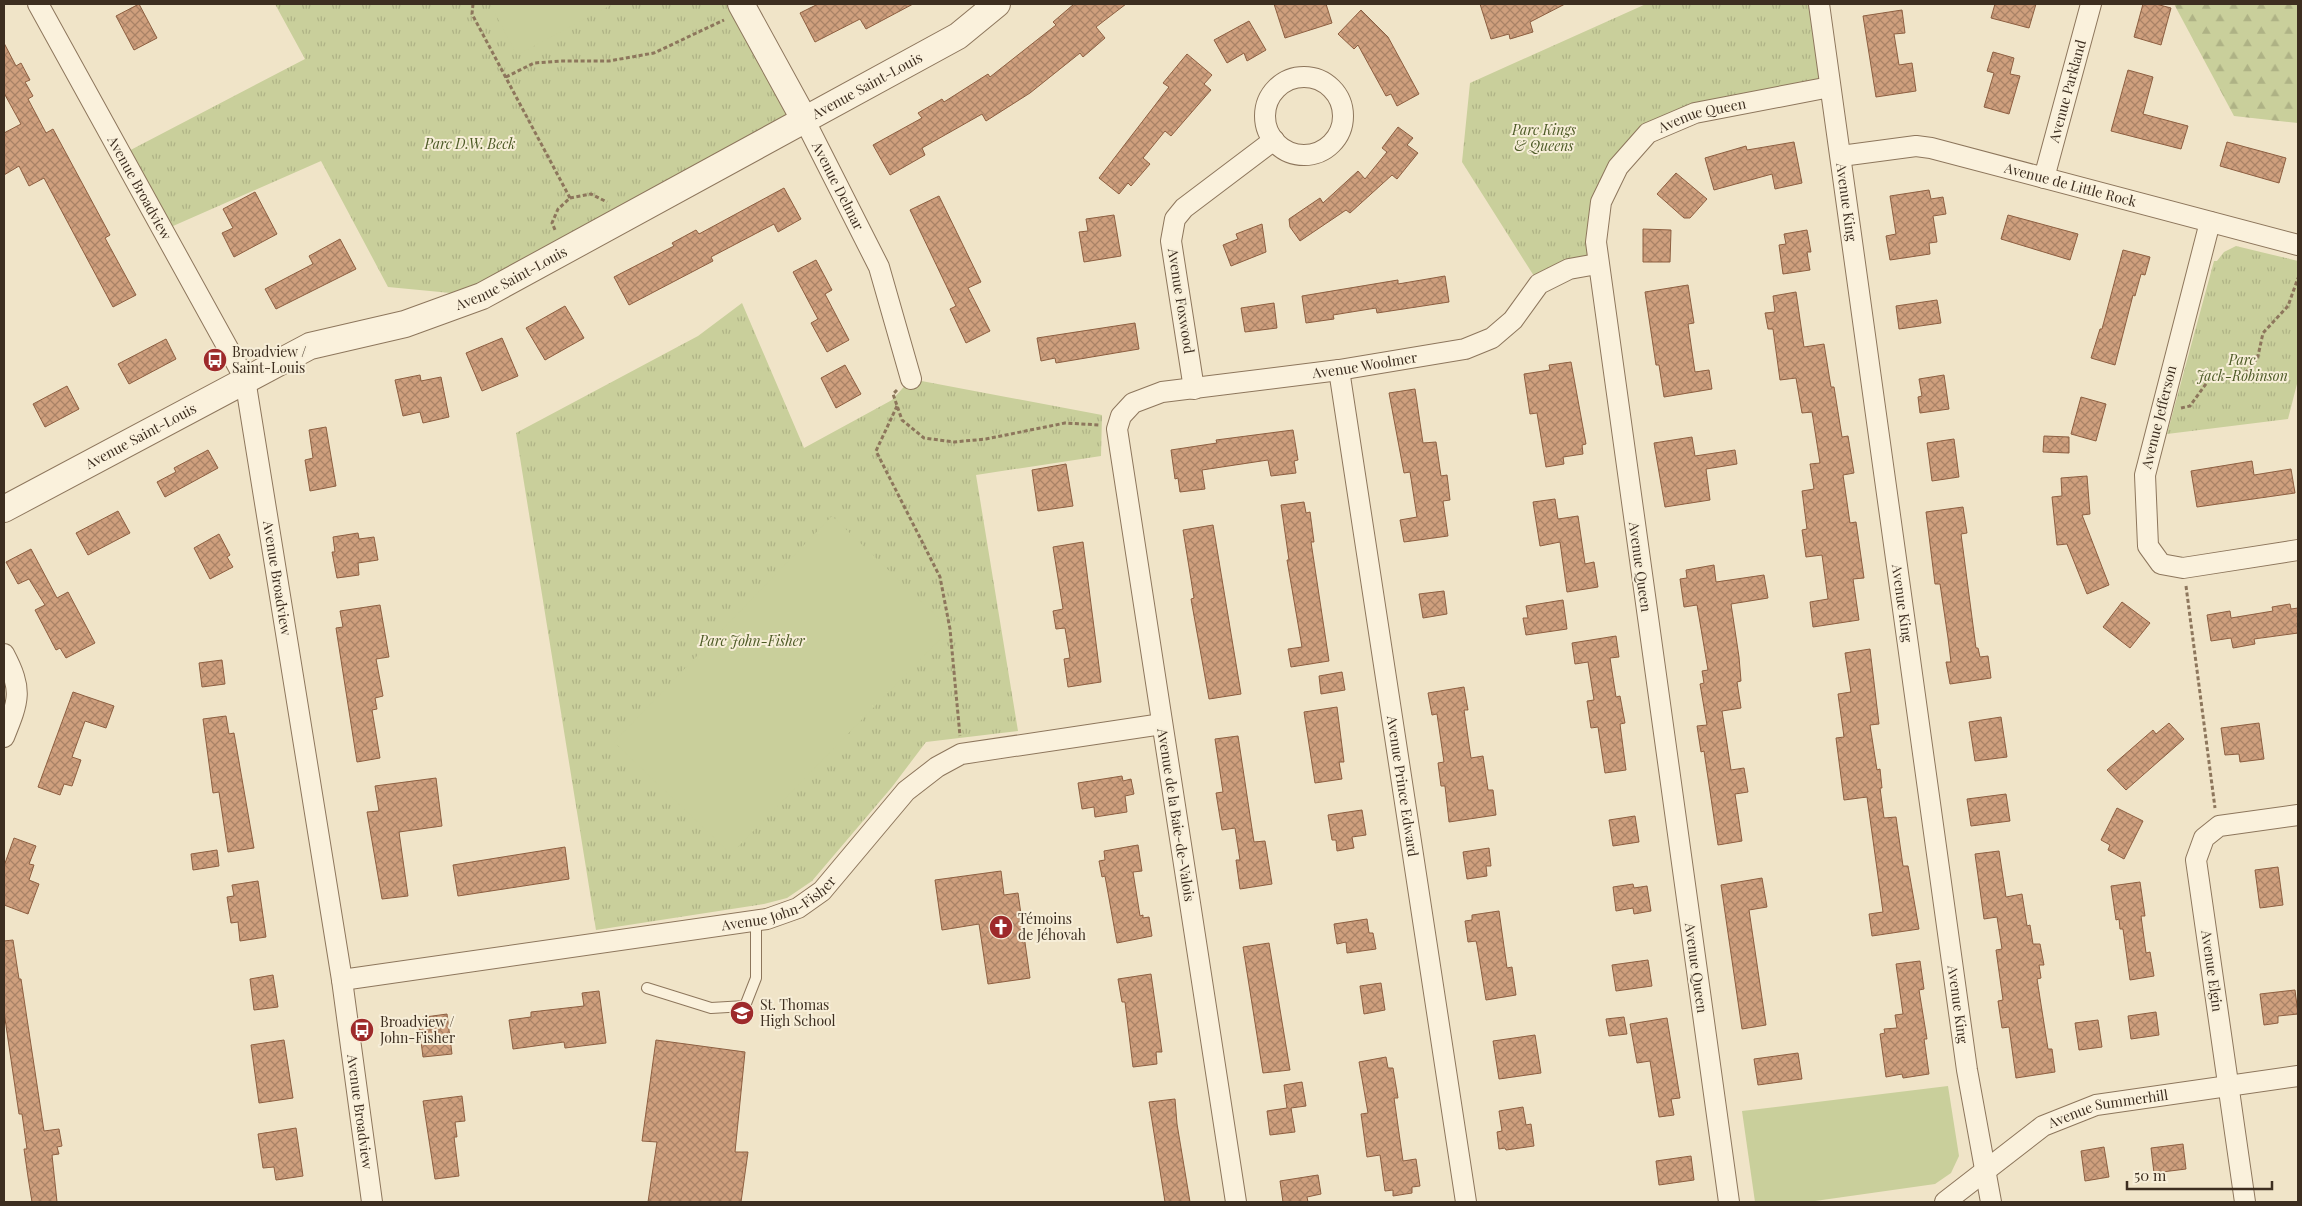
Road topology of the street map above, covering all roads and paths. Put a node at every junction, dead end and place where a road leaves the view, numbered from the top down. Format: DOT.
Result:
graph roads {
  1 [pos="38,4"];
  2 [pos="473,4"];
  3 [pos="997,4"];
  4 [pos="1819,4"];
  5 [pos="2091,4"];
  6 [pos="734,11"];
  7 [pos="506,77"];
  8 [pos="1830,87"];
  9 [pos="804,119"];
  10 [pos="1274,140"];
  11 [pos="1841,156"];
  12 [pos="2044,178"];
  13 [pos="570,198"];
  14 [pos="610,205"];
  15 [pos="2210,222"];
  16 [pos="559,239"];
  17 [pos="2298,245"];
  18 [pos="1598,264"];
  19 [pos="2298,278"];
  20 [pos="1339,370"];
  21 [pos="245,379"];
  22 [pos="911,379"];
  23 [pos="1194,389"];
  24 [pos="897,406"];
  25 [pos="2174,407"];
  26 [pos="1117,429"];
  27 [pos="4,509"];
  28 [pos="2298,550"];
  29 [pos="2185,581"];
  30 [pos="4,654"];
  31 [pos="1162,724"];
  32 [pos="4,738"];
  33 [pos="961,754"];
  34 [pos="2216,814"];
  35 [pos="2298,815"];
  36 [pos="756,921"];
  37 [pos="342,980"];
  38 [pos="646,988"];
  39 [pos="2298,1076"];
  40 [pos="2229,1086"];
  41 [pos="1986,1169"];
  42 [pos="372,1202"];
  43 [pos="1236,1202"];
  44 [pos="1466,1202"];
  45 [pos="1730,1202"];
  46 [pos="1945,1202"];
  47 [pos="1991,1202"];
  48 [pos="2245,1202"];
  1 -- 21 [label="street, Avenue Broadview"];
  2 -- 7 [label="path"];
  3 -- 9 [label="street, Avenue Saint-Louis"];
  4 -- 8 [label="street, Avenue King"];
  5 -- 12 [label="street, Avenue Parkland"];
  6 -- 7 [label="path"];
  6 -- 9 [label="street, Avenue Delmar"];
  7 -- 13 [label="path"];
  8 -- 11 [label="street, Avenue King"];
  8 -- 18 [label="street, Avenue Queen"];
  9 -- 21 [label="street, Avenue Saint-Louis"];
  9 -- 22 [label="street, Avenue Delmar"];
  10 -- 23 [label="street, Avenue Foxwood"];
  11 -- 12 [label="street, Avenue de Little Rock"];
  11 -- 41 [label="street, Avenue King"];
  12 -- 15 [label="street, Avenue de Little Rock"];
  13 -- 14 [label="path"];
  13 -- 16 [label="path"];
  15 -- 17 [label="street, Avenue de Little Rock"];
  15 -- 28 [label="street, Avenue Jefferson"];
  18 -- 20 [label="street, Avenue Woolmer"];
  18 -- 45 [label="street, Avenue Queen"];
  19 -- 25 [label="path"];
  20 -- 23 [label="street, Avenue Woolmer"];
  20 -- 44 [label="street, Avenue Prince Edward"];
  21 -- 27 [label="street, Avenue Saint-Louis"];
  21 -- 37 [label="street, Avenue Broadview"];
  22 -- 24 [label="path"];
  23 -- 26 [label="street, Avenue Woolmer"];
  24 -- 26 [label="path"];
  24 -- 33 [label="path"];
  26 -- 31 [label="street, Avenue de la Baie-de-Valois"];
  29 -- 34 [label="path"];
  30 -- 32 [label="street"];
  31 -- 33 [label="street, Avenue John-Fisher"];
  31 -- 43 [label="street, Avenue de la Baie-de-Valois"];
  33 -- 36 [label="street, Avenue John-Fisher"];
  35 -- 40 [label="street, Avenue Elgin"];
  36 -- 37 [label="street, Avenue John-Fisher"];
  36 -- 38 [label="lane"];
  37 -- 42 [label="street, Avenue Broadview"];
  39 -- 40 [label="street, Avenue Summerhill"];
  40 -- 41 [label="street, Avenue Summerhill"];
  40 -- 48 [label="street, Avenue Elgin"];
  41 -- 46 [label="street, Avenue Summerhill"];
  41 -- 47 [label="street, Avenue King"];
}
